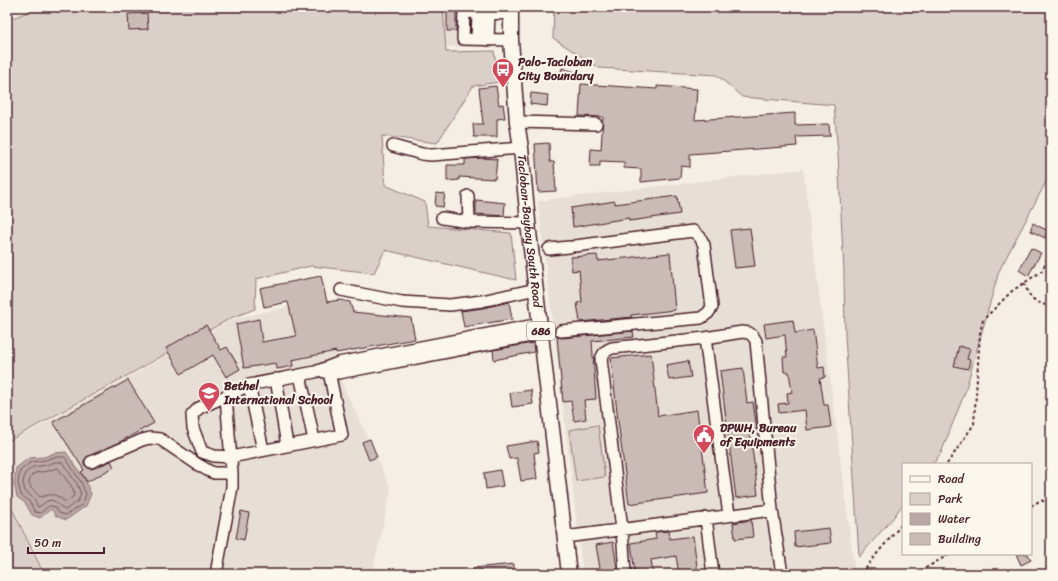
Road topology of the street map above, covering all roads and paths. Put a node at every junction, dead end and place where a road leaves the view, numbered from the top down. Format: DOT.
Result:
graph roads {
  1 [pos="510,10"];
  2 [pos="483,13"];
  3 [pos="483,39"];
  4 [pos="511,40"];
  5 [pos="517,122"];
  6 [pos="596,124"];
  7 [pos="393,146"];
  8 [pos="521,148"];
  9 [pos="468,196"];
  10 [pos="442,218"];
  11 [pos="469,222"];
  12 [pos="528,223"];
  13 [pos="541,250"];
  14 [pos="1051,251"];
  15 [pos="1024,283"];
  16 [pos="536,289"];
  17 [pos="341,290"];
  18 [pos="1045,306"];
  19 [pos="540,329"];
  20 [pos="561,331"];
  21 [pos="705,338"];
  22 [pos="329,370"];
  23 [pos="300,375"];
  24 [pos="276,380"];
  25 [pos="250,385"];
  26 [pos="226,396"];
  27 [pos="314,440"];
  28 [pos="287,445"];
  29 [pos="263,450"];
  30 [pos="231,457"];
  31 [pos="91,462"];
  32 [pos="948,463"];
  33 [pos="232,473"];
  34 [pos="1032,505"];
  35 [pos="1051,505"];
  36 [pos="772,510"];
  37 [pos="729,515"];
  38 [pos="706,518"];
  39 [pos="902,524"];
  40 [pos="622,529"];
  41 [pos="564,536"];
  42 [pos="948,555"];
  43 [pos="216,574"];
  44 [pos="569,574"];
  45 [pos="625,574"];
  46 [pos="714,574"];
  47 [pos="782,574"];
  48 [pos="862,574"];
  49 [pos="915,574"];
  1 -- 2 [label="street"];
  1 -- 4 [label="main road, Tacloban-Baybay South Road / 686"];
  2 -- 3 [label="street"];
  2 -- 3 [label="street"];
  3 -- 4 [label="street"];
  4 -- 5 [label="main road, Tacloban-Baybay South Road / 686"];
  5 -- 6 [label="street"];
  5 -- 8 [label="main road, Tacloban-Baybay South Road / 686"];
  7 -- 8 [label="street"];
  8 -- 12 [label="main road, Tacloban-Baybay South Road / 686"];
  9 -- 11 [label="street"];
  10 -- 11 [label="street"];
  11 -- 12 [label="street"];
  12 -- 13 [label="main road, Tacloban-Baybay South Road / 686"];
  13 -- 16 [label="main road, Tacloban-Baybay South Road / 686"];
  13 -- 20 [label="street"];
  14 -- 15 [label="path"];
  15 -- 18 [label="path"];
  15 -- 32 [label="path"];
  16 -- 17 [label="street"];
  16 -- 19 [label="main road, Tacloban-Baybay South Road / 686"];
  19 -- 22 [label="street"];
  19 -- 41 [label="main road, Tacloban-Baybay South Road / 686"];
  21 -- 36 [label="street"];
  21 -- 37 [label="street"];
  21 -- 40 [label="street"];
  22 -- 23 [label="street"];
  22 -- 27 [label="street"];
  23 -- 24 [label="street"];
  23 -- 27 [label="street"];
  24 -- 25 [label="street"];
  24 -- 28 [label="street"];
  25 -- 26 [label="street"];
  25 -- 29 [label="street"];
  26 -- 30 [label="street"];
  26 -- 30 [label="street"];
  27 -- 28 [label="street"];
  28 -- 29 [label="street"];
  29 -- 30 [label="street"];
  30 -- 33 [label="street"];
  31 -- 33 [label="street"];
  33 -- 43 [label="street"];
  34 -- 35 [label="path"];
  36 -- 37 [label="street"];
  36 -- 47 [label="street"];
  37 -- 38 [label="street"];
  38 -- 40 [label="street"];
  38 -- 46 [label="street"];
  39 -- 48 [label="path"];
  40 -- 41 [label="street"];
  40 -- 45 [label="street"];
  41 -- 44 [label="main road, Tacloban-Baybay South Road / 686"];
  42 -- 49 [label="path"];
}
